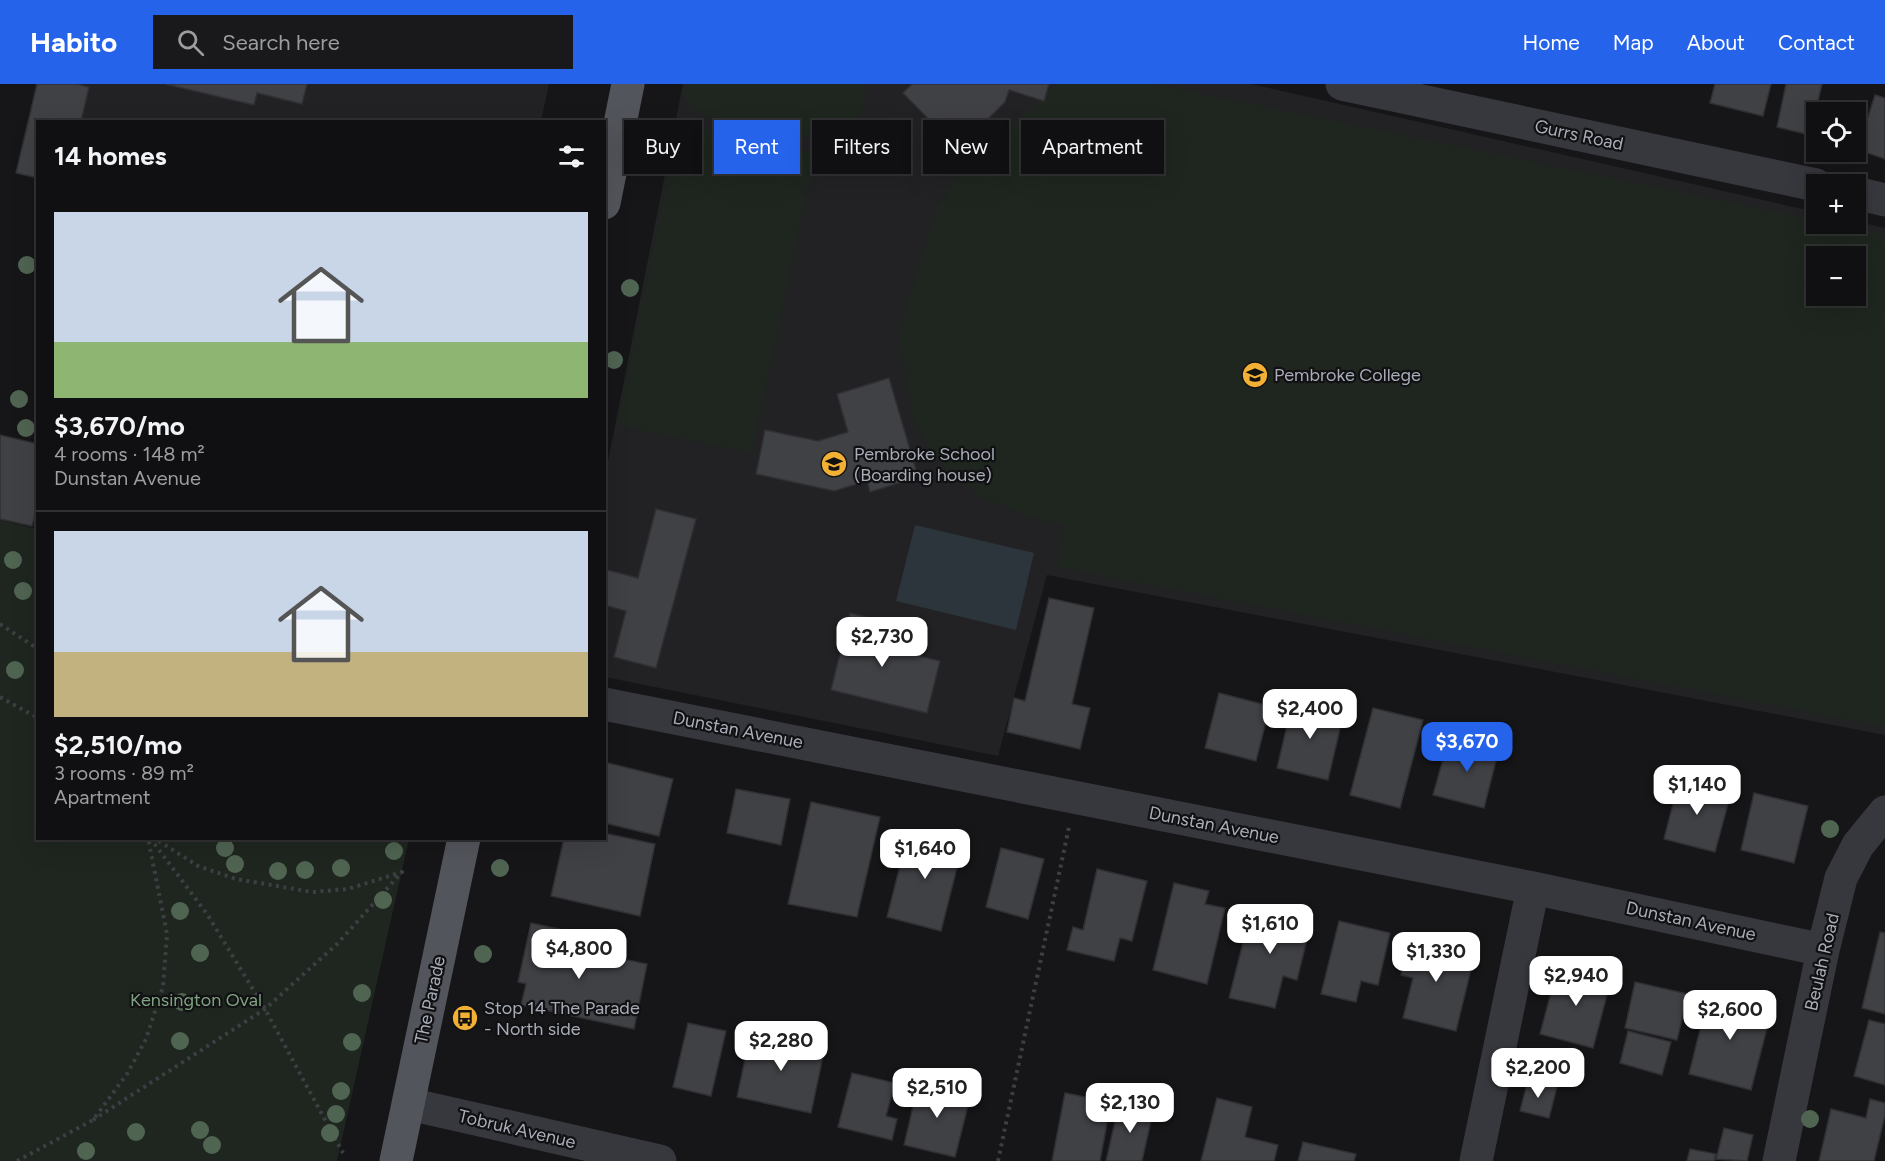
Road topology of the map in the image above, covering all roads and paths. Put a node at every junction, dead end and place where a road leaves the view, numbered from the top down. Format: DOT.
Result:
graph roads {
  1 [pos="628,84"];
  2 [pos="1342,84"];
  3 [pos="1806,183"];
  4 [pos="606,193"];
  5 [pos="1866,195"];
  6 [pos="1885,200"];
  7 [pos="0,624"];
  8 [pos="36,648"];
  9 [pos="0,697"];
  10 [pos="606,704"];
  11 [pos="36,717"];
  12 [pos="1076,797"];
  13 [pos="1885,812"];
  14 [pos="151,840"];
  15 [pos="152,840"];
  16 [pos="154,840"];
  17 [pos="464,840"];
  18 [pos="1533,888"];
  19 [pos="1823,950"];
  20 [pos="265,1010"];
  21 [pos="409,1104"];
  22 [pos="93,1120"];
  23 [pos="343,1153"];
  24 [pos="17,1161"];
  25 [pos="396,1161"];
  26 [pos="660,1161"];
  27 [pos="998,1161"];
  28 [pos="1476,1161"];
  29 [pos="1779,1161"];
  1 -- 4 [label="main road"];
  2 -- 3 [label="street, Gurrs Road"];
  5 -- 6 [label="street"];
  7 -- 8 [label="path"];
  9 -- 11 [label="path"];
  10 -- 12 [label="street, Dunstan Avenue"];
  12 -- 18 [label="street, Dunstan Avenue"];
  12 -- 27 [label="path"];
  13 -- 19 [label="street, Beulah Road"];
  14 -- 22 [label="path"];
  15 -- 20 [label="path"];
  16 -- 20 [label="path"];
  17 -- 21 [label="main road, The Parade"];
  18 -- 19 [label="street, Dunstan Avenue"];
  18 -- 28 [label="street"];
  19 -- 29 [label="street, Beulah Road"];
  20 -- 22 [label="path"];
  20 -- 23 [label="path"];
  21 -- 25 [label="main road, The Parade"];
  21 -- 26 [label="street, Tobruk Avenue"];
  22 -- 24 [label="path"];
}
